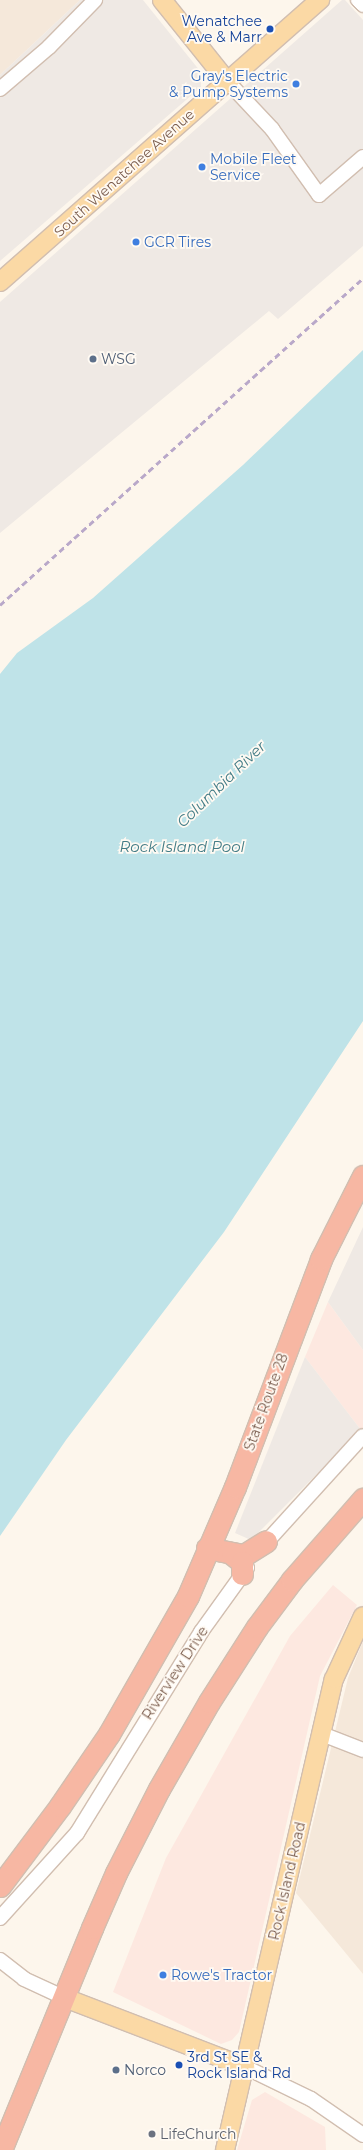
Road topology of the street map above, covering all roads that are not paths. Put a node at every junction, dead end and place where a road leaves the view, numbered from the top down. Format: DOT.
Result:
graph roads {
  1 [pos="95,0"];
  2 [pos="162,0"];
  3 [pos="320,0"];
  4 [pos="358,0"];
  5 [pos="363,5"];
  6 [pos="227,81"];
  7 [pos="0,89"];
  8 [pos="363,157"];
  9 [pos="0,282"];
  10 [pos="363,1176"];
  11 [pos="363,1436"];
  12 [pos="363,1499"];
  13 [pos="266,1541"];
  14 [pos="207,1548"];
  15 [pos="232,1554"];
  16 [pos="242,1574"];
  17 [pos="363,1616"];
  18 [pos="322,1734"];
  19 [pos="363,1750"];
  20 [pos="0,1886"];
  21 [pos="0,1918"];
  22 [pos="0,1960"];
  23 [pos="65,1998"];
  24 [pos="245,2067"];
  25 [pos="363,2135"];
  26 [pos="1,2150"];
  27 [pos="225,2150"];
  1 -- 7 [label="street"];
  2 -- 6 [label="main road"];
  3 -- 6 [label="main road, South Wenatchee Avenue"];
  4 -- 5 [label="street"];
  6 -- 8 [label="street"];
  6 -- 9 [label="main road, South Wenatchee Avenue"];
  10 -- 14 [label="highway, State Route 28"];
  11 -- 13 [label="street, Riverview Drive"];
  12 -- 23 [label="highway"];
  13 -- 15 [label="highway"];
  13 -- 16 [label="street, Riverview Drive"];
  14 -- 15 [label="highway"];
  14 -- 20 [label="highway, State Route 28"];
  15 -- 16 [label="highway"];
  16 -- 21 [label="street, Riverview Drive"];
  17 -- 18 [label="main road, Rock Island Road"];
  18 -- 19 [label="street"];
  18 -- 24 [label="main road, Rock Island Road"];
  22 -- 23 [label="street"];
  23 -- 24 [label="main road"];
  23 -- 26 [label="highway"];
  24 -- 25 [label="street"];
  24 -- 27 [label="main road, Rock Island Road"];
}
